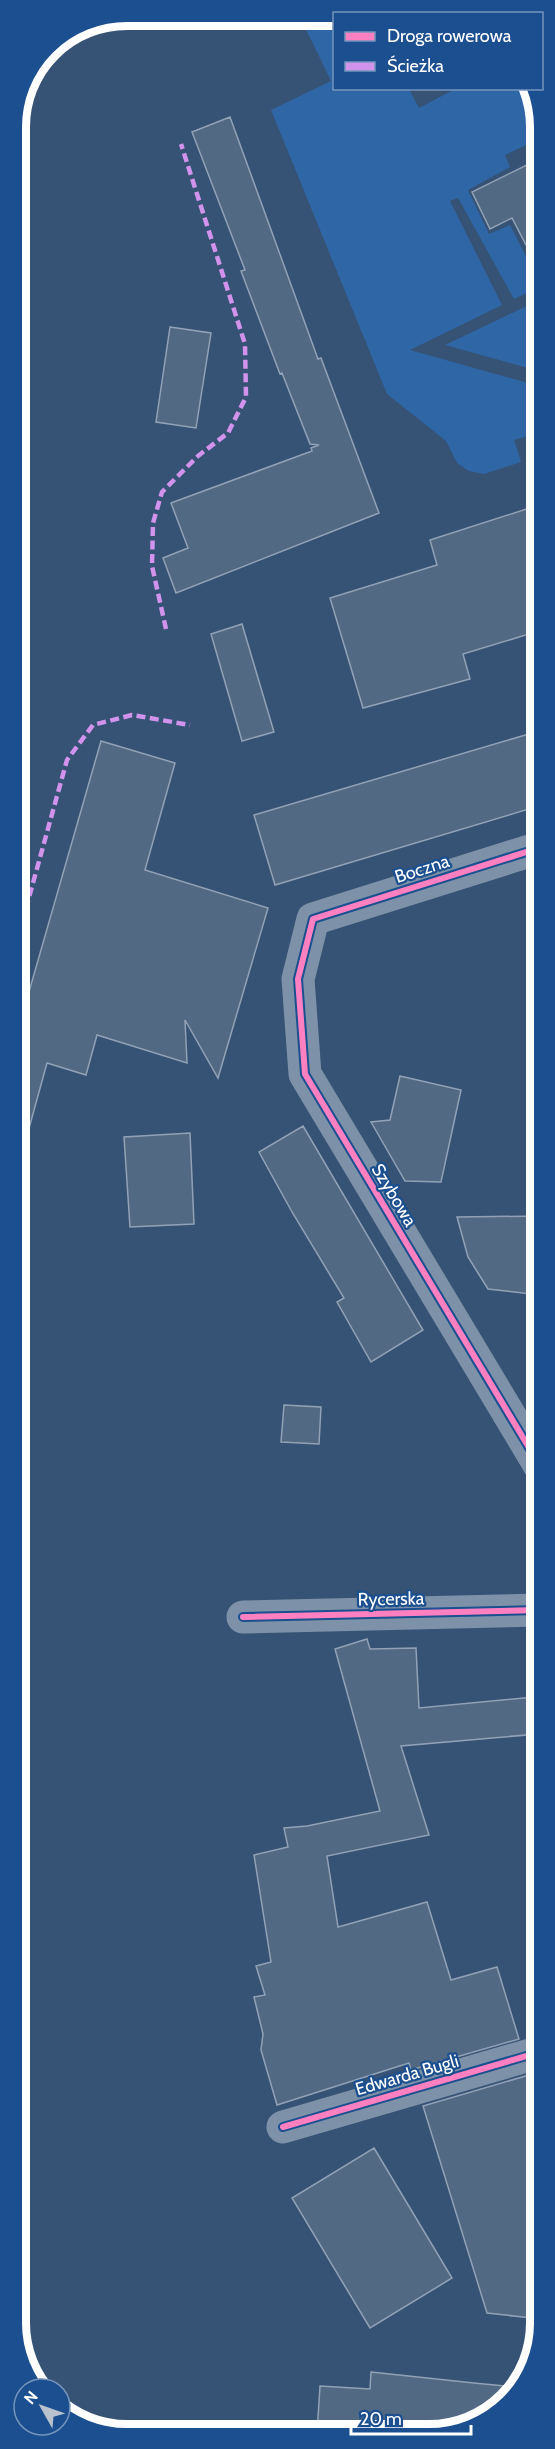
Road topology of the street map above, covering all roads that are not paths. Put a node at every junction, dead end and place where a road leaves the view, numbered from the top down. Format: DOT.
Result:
graph roads {
  1 [pos="530,851"];
  2 [pos="313,919"];
  3 [pos="529,1448"];
  4 [pos="529,1610"];
  5 [pos="243,1617"];
  6 [pos="529,2055"];
  7 [pos="283,2127"];
  1 -- 2 [label="street, Boczna"];
  2 -- 3 [label="street, Szybowa"];
  4 -- 5 [label="street, Rycerska"];
  6 -- 7 [label="street, Edwarda Bugli"];
}
